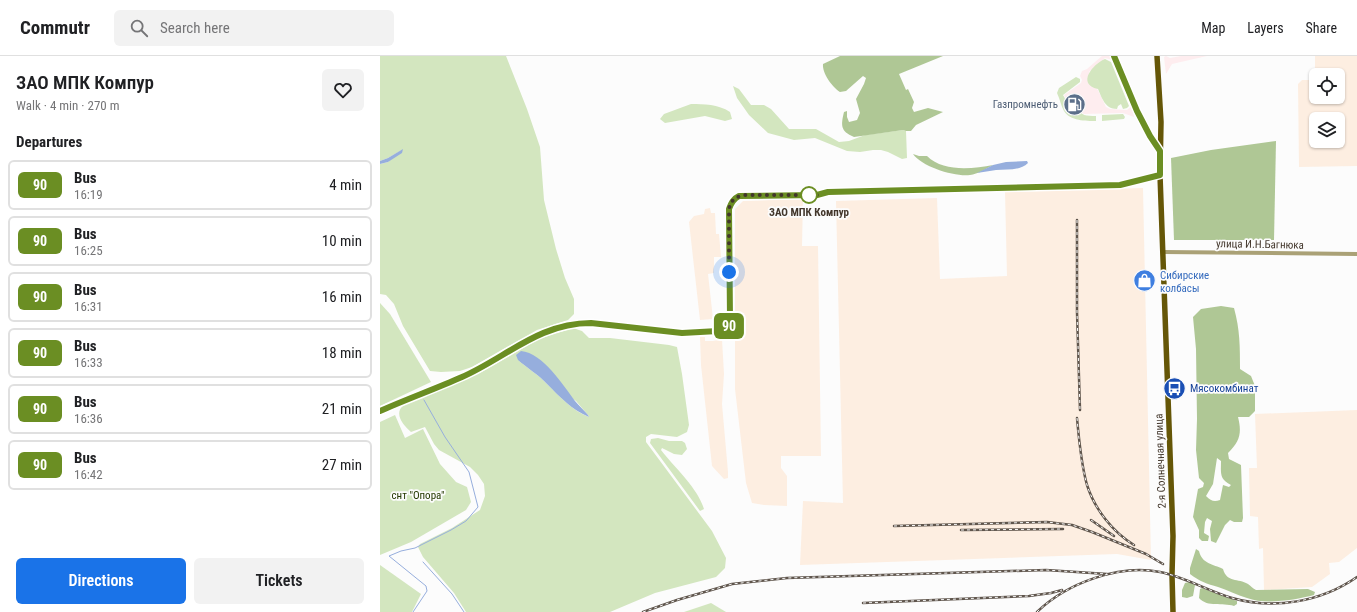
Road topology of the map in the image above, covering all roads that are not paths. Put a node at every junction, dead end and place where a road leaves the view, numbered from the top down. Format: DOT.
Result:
graph roads {
  1 [pos="1114,56"];
  2 [pos="1157,56"];
  3 [pos="1160,151"];
  4 [pos="1160,175"];
  5 [pos="1163,252"];
  6 [pos="1357,254"];
  7 [pos="380,411"];
  8 [pos="1173,612"];
  1 -- 3 [label="main road"];
  2 -- 3 [label="main road, 2-я Солнечная улица"];
  3 -- 4 [label="main road, 2-я Солнечная улица"];
  4 -- 5 [label="main road, 2-я Солнечная улица"];
  4 -- 7 [label="street"];
  5 -- 6 [label="street, улица И.Н.Багнюка"];
  5 -- 8 [label="main road, 2-я Солнечная улица"];
}
